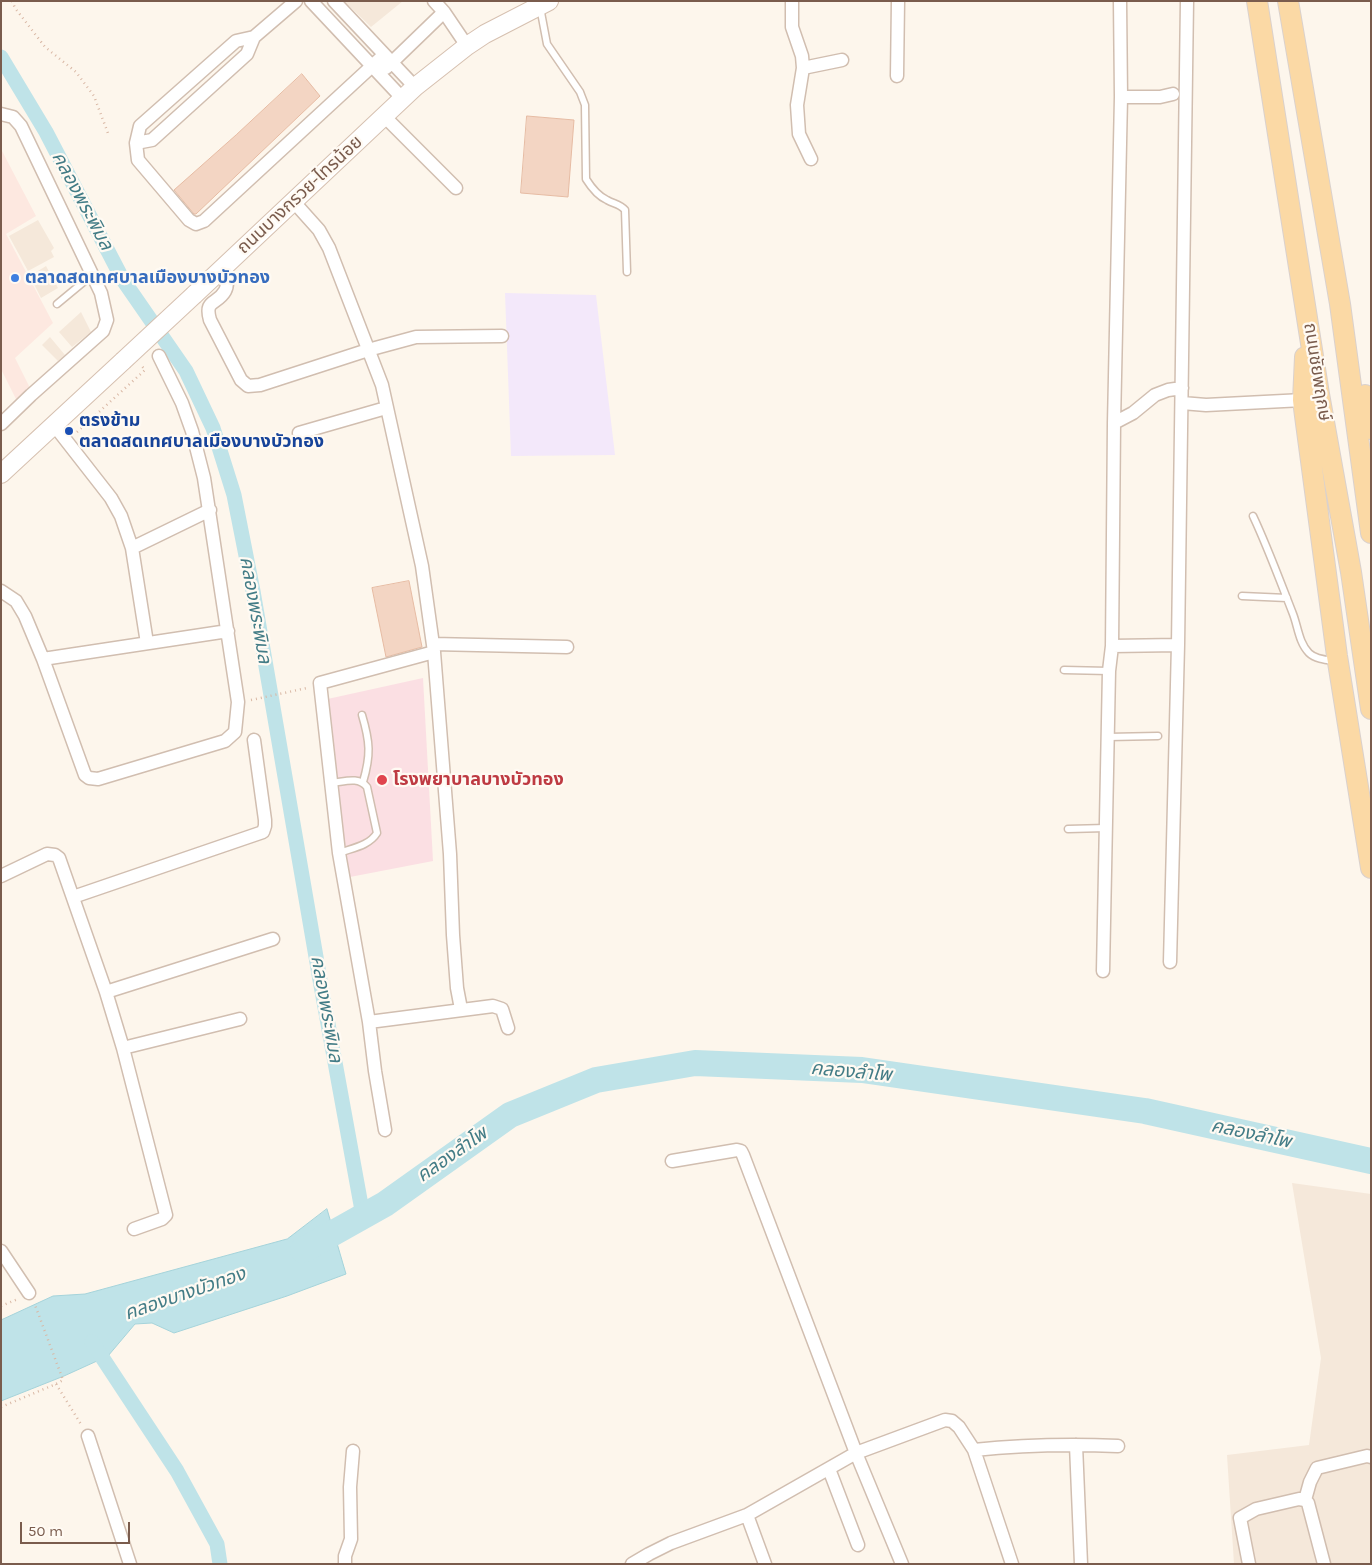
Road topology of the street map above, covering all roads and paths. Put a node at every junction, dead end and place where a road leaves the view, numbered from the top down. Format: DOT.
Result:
graph roads {
  1 [pos="12,1"];
  2 [pos="296,1"];
  3 [pos="311,1"];
  4 [pos="334,1"];
  5 [pos="434,1"];
  6 [pos="792,1"];
  7 [pos="898,1"];
  8 [pos="1120,1"];
  9 [pos="1187,1"];
  10 [pos="1257,1"];
  11 [pos="1288,1"];
  12 [pos="543,3"];
  13 [pos="444,12"];
  14 [pos="254,37"];
  15 [pos="466,46"];
  16 [pos="388,59"];
  17 [pos="842,60"];
  18 [pos="803,68"];
  19 [pos="375,70"];
  20 [pos="897,76"];
  21 [pos="184,87"];
  22 [pos="409,93"];
  23 [pos="1173,94"];
  24 [pos="1121,97"];
  25 [pos="196,99"];
  26 [pos="1,114"];
  27 [pos="384,116"];
  28 [pos="109,136"];
  29 [pos="136,143"];
  30 [pos="811,158"];
  31 [pos="456,188"];
  32 [pos="293,201"];
  33 [pos="224,267"];
  34 [pos="627,272"];
  35 [pos="92,275"];
  36 [pos="57,304"];
  37 [pos="1340,304"];
  38 [pos="1309,320"];
  39 [pos="502,336"];
  40 [pos="368,350"];
  41 [pos="159,356"];
  42 [pos="1182,388"];
  43 [pos="1303,400"];
  44 [pos="1182,403"];
  45 [pos="386,408"];
  46 [pos="1114,423"];
  47 [pos="1,424"];
  48 [pos="54,425"];
  49 [pos="1371,429"];
  50 [pos="300,433"];
  51 [pos="1,474"];
  52 [pos="210,510"];
  53 [pos="1253,516"];
  54 [pos="1371,533"];
  55 [pos="132,548"];
  56 [pos="1,591"];
  57 [pos="1242,596"];
  58 [pos="1287,598"];
  59 [pos="228,631"];
  60 [pos="147,642"];
  61 [pos="1178,645"];
  62 [pos="1112,646"];
  63 [pos="567,647"];
  64 [pos="434,648"];
  65 [pos="42,659"];
  66 [pos="1338,662"];
  67 [pos="1064,670"];
  68 [pos="1109,671"];
  69 [pos="300,690"];
  70 [pos="247,700"];
  71 [pos="1371,709"];
  72 [pos="362,715"];
  73 [pos="1108,736"];
  74 [pos="1158,736"];
  75 [pos="254,740"];
  76 [pos="363,782"];
  77 [pos="331,783"];
  78 [pos="1106,828"];
  79 [pos="1068,830"];
  80 [pos="339,853"];
  81 [pos="1371,868"];
  82 [pos="1,876"];
  83 [pos="73,897"];
  84 [pos="273,939"];
  85 [pos="1170,962"];
  86 [pos="1102,971"];
  87 [pos="106,992"];
  88 [pos="461,1009"];
  89 [pos="240,1020"];
  90 [pos="369,1022"];
  91 [pos="508,1028"];
  92 [pos="122,1048"];
  93 [pos="385,1130"];
  94 [pos="672,1161"];
  95 [pos="134,1229"];
  96 [pos="1,1251"];
  97 [pos="30,1295"];
  98 [pos="56,1384"];
  99 [pos="1,1407"];
  100 [pos="88,1436"];
  101 [pos="1076,1445"];
  102 [pos="1118,1446"];
  103 [pos="974,1450"];
  104 [pos="353,1451"];
  105 [pos="856,1453"];
  106 [pos="1371,1457"];
  107 [pos="829,1469"];
  108 [pos="1305,1500"];
  109 [pos="747,1515"];
  110 [pos="858,1545"];
  111 [pos="130,1564"];
  112 [pos="345,1564"];
  113 [pos="632,1564"];
  114 [pos="765,1564"];
  115 [pos="902,1564"];
  116 [pos="1012,1564"];
  117 [pos="1081,1564"];
  118 [pos="1249,1564"];
  119 [pos="1324,1564"];
  1 -- 28 [label="path"];
  2 -- 14 [label="street"];
  3 -- 19 [label="street"];
  4 -- 16 [label="street"];
  5 -- 13 [label="street"];
  6 -- 18 [label="street"];
  7 -- 20 [label="street"];
  8 -- 24 [label="street"];
  9 -- 42 [label="street"];
  10 -- 38 [label="main road, ถนนชัยพฤกษ์"];
  11 -- 37 [label="main road, ถนนชัยพฤกษ์"];
  12 -- 15 [label="main road, ถนนบางกรวย-ไทรน้อย"];
  12 -- 34 [label="lane"];
  13 -- 15 [label="street"];
  13 -- 16 [label="street"];
  14 -- 21 [label="street"];
  14 -- 25 [label="street"];
  15 -- 22 [label="main road, ถนนบางกรวย-ไทรน้อย"];
  16 -- 19 [label="street"];
  16 -- 22 [label="street"];
  17 -- 18 [label="street"];
  18 -- 30 [label="street"];
  19 -- 22 [label="street"];
  19 -- 29 [label="street"];
  21 -- 25 [label="street"];
  21 -- 29 [label="street"];
  22 -- 27 [label="main road, ถนนบางกรวย-ไทรน้อย"];
  23 -- 24 [label="street"];
  24 -- 46 [label="street"];
  25 -- 29 [label="street"];
  26 -- 35 [label="street"];
  27 -- 31 [label="street"];
  27 -- 32 [label="main road, ถนนบางกรวย-ไทรน้อย"];
  32 -- 33 [label="main road, ถนนบางกรวย-ไทรน้อย"];
  32 -- 40 [label="street"];
  33 -- 40 [label="street"];
  33 -- 48 [label="main road, ถนนบางกรวย-ไทรน้อย, bridge"];
  35 -- 36 [label="lane"];
  35 -- 47 [label="street"];
  37 -- 49 [label="main road"];
  37 -- 54 [label="main road, ถนนชัยพฤกษ์"];
  38 -- 43 [label="main road"];
  38 -- 71 [label="main road, ถนนชัยพฤกษ์"];
  39 -- 40 [label="street"];
  40 -- 45 [label="street"];
  41 -- 52 [label="street"];
  42 -- 44 [label="street"];
  42 -- 46 [label="street"];
  43 -- 44 [label="street"];
  43 -- 66 [label="main road"];
  44 -- 61 [label="street"];
  45 -- 50 [label="street"];
  45 -- 64 [label="street"];
  46 -- 62 [label="street"];
  48 -- 51 [label="main road, ถนนบางกรวย-ไทรน้อย"];
  48 -- 55 [label="street"];
  52 -- 55 [label="street"];
  52 -- 59 [label="street"];
  53 -- 58 [label="lane"];
  55 -- 60 [label="street"];
  56 -- 65 [label="street"];
  57 -- 58 [label="lane"];
  58 -- 66 [label="lane"];
  59 -- 60 [label="street"];
  59 -- 65 [label="street"];
  60 -- 65 [label="street"];
  61 -- 62 [label="street"];
  61 -- 85 [label="street"];
  62 -- 68 [label="street"];
  63 -- 64 [label="street"];
  64 -- 77 [label="street"];
  64 -- 88 [label="street"];
  66 -- 81 [label="main road"];
  67 -- 68 [label="lane"];
  68 -- 73 [label="street"];
  69 -- 70 [label="path"];
  72 -- 76 [label="lane"];
  73 -- 74 [label="lane"];
  73 -- 78 [label="street"];
  75 -- 83 [label="street"];
  76 -- 77 [label="lane"];
  76 -- 80 [label="lane"];
  77 -- 80 [label="street"];
  78 -- 79 [label="lane"];
  78 -- 86 [label="street"];
  80 -- 90 [label="street"];
  82 -- 83 [label="street"];
  83 -- 87 [label="street"];
  84 -- 87 [label="street"];
  87 -- 92 [label="street"];
  88 -- 90 [label="street"];
  88 -- 91 [label="street"];
  89 -- 92 [label="street"];
  90 -- 93 [label="street"];
  92 -- 95 [label="street"];
  94 -- 105 [label="street"];
  96 -- 97 [label="street"];
  97 -- 98 [label="path"];
  98 -- 99 [label="path"];
  98 -- 100 [label="path"];
  100 -- 111 [label="street"];
  101 -- 102 [label="street"];
  101 -- 103 [label="street"];
  101 -- 117 [label="street"];
  103 -- 105 [label="street"];
  103 -- 116 [label="street"];
  104 -- 112 [label="street"];
  105 -- 107 [label="street"];
  105 -- 115 [label="street"];
  106 -- 108 [label="street"];
  107 -- 109 [label="street"];
  107 -- 110 [label="street"];
  108 -- 118 [label="street"];
  108 -- 119 [label="street"];
  109 -- 113 [label="street"];
  109 -- 114 [label="street"];
}
